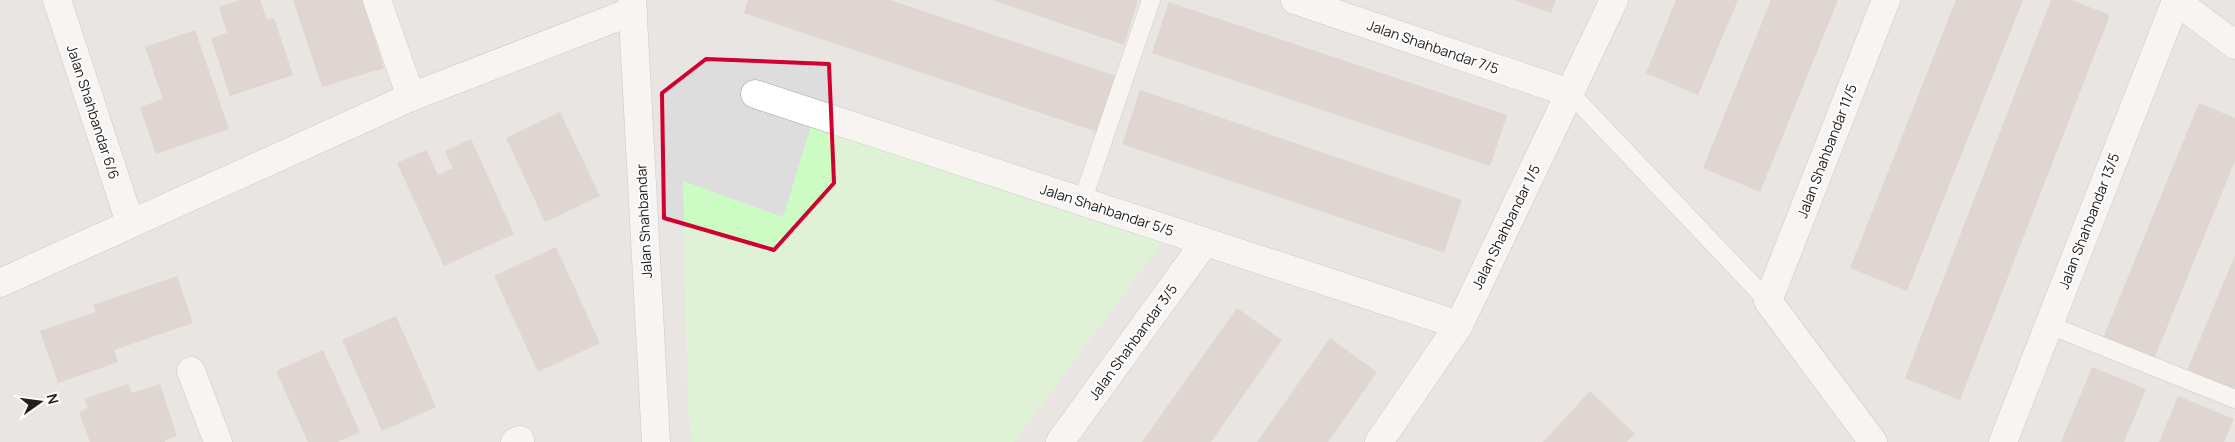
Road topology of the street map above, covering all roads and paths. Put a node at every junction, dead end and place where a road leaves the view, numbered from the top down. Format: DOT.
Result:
graph roads {
  1 [pos="57,0"];
  2 [pos="377,0"];
  3 [pos="1151,0"];
  4 [pos="1295,0"];
  5 [pos="1614,0"];
  6 [pos="1886,0"];
  7 [pos="2175,0"];
  8 [pos="633,6"];
  9 [pos="2235,45"];
  10 [pos="1570,93"];
  11 [pos="755,94"];
  12 [pos="411,97"];
  13 [pos="1082,202"];
  14 [pos="130,223"];
  15 [pos="1205,242"];
  16 [pos="0,283"];
  17 [pos="1768,302"];
  18 [pos="1459,325"];
  19 [pos="2049,325"];
  20 [pos="191,371"];
  21 [pos="2235,399"];
  22 [pos="218,442"];
  23 [pos="656,442"];
  24 [pos="1060,442"];
  25 [pos="1379,442"];
  26 [pos="1873,442"];
  27 [pos="2003,442"];
  1 -- 14 [label="street, Jalan Shahbandar 6/6"];
  2 -- 12 [label="street"];
  3 -- 13 [label="lane"];
  4 -- 10 [label="street, Jalan Shahbandar 7/5"];
  5 -- 10 [label="street, Jalan Shahbandar 1/5"];
  6 -- 17 [label="street, Jalan Shahbandar 11/5"];
  7 -- 9 [label="street"];
  7 -- 19 [label="street, Jalan Shahbandar 13/5"];
  8 -- 12 [label="street"];
  8 -- 23 [label="street, Jalan Shahbandar"];
  10 -- 17 [label="lane"];
  10 -- 18 [label="street, Jalan Shahbandar 1/5"];
  11 -- 13 [label="street, Jalan Shahbandar 5/5"];
  12 -- 14 [label="street"];
  13 -- 15 [label="street, Jalan Shahbandar 5/5"];
  14 -- 16 [label="street"];
  15 -- 18 [label="street, Jalan Shahbandar 5/5"];
  15 -- 24 [label="street, Jalan Shahbandar 3/5"];
  17 -- 26 [label="street"];
  18 -- 25 [label="street, Jalan Shahbandar 1/5"];
  19 -- 21 [label="lane"];
  19 -- 27 [label="street, Jalan Shahbandar 13/5"];
  20 -- 22 [label="street"];
}
